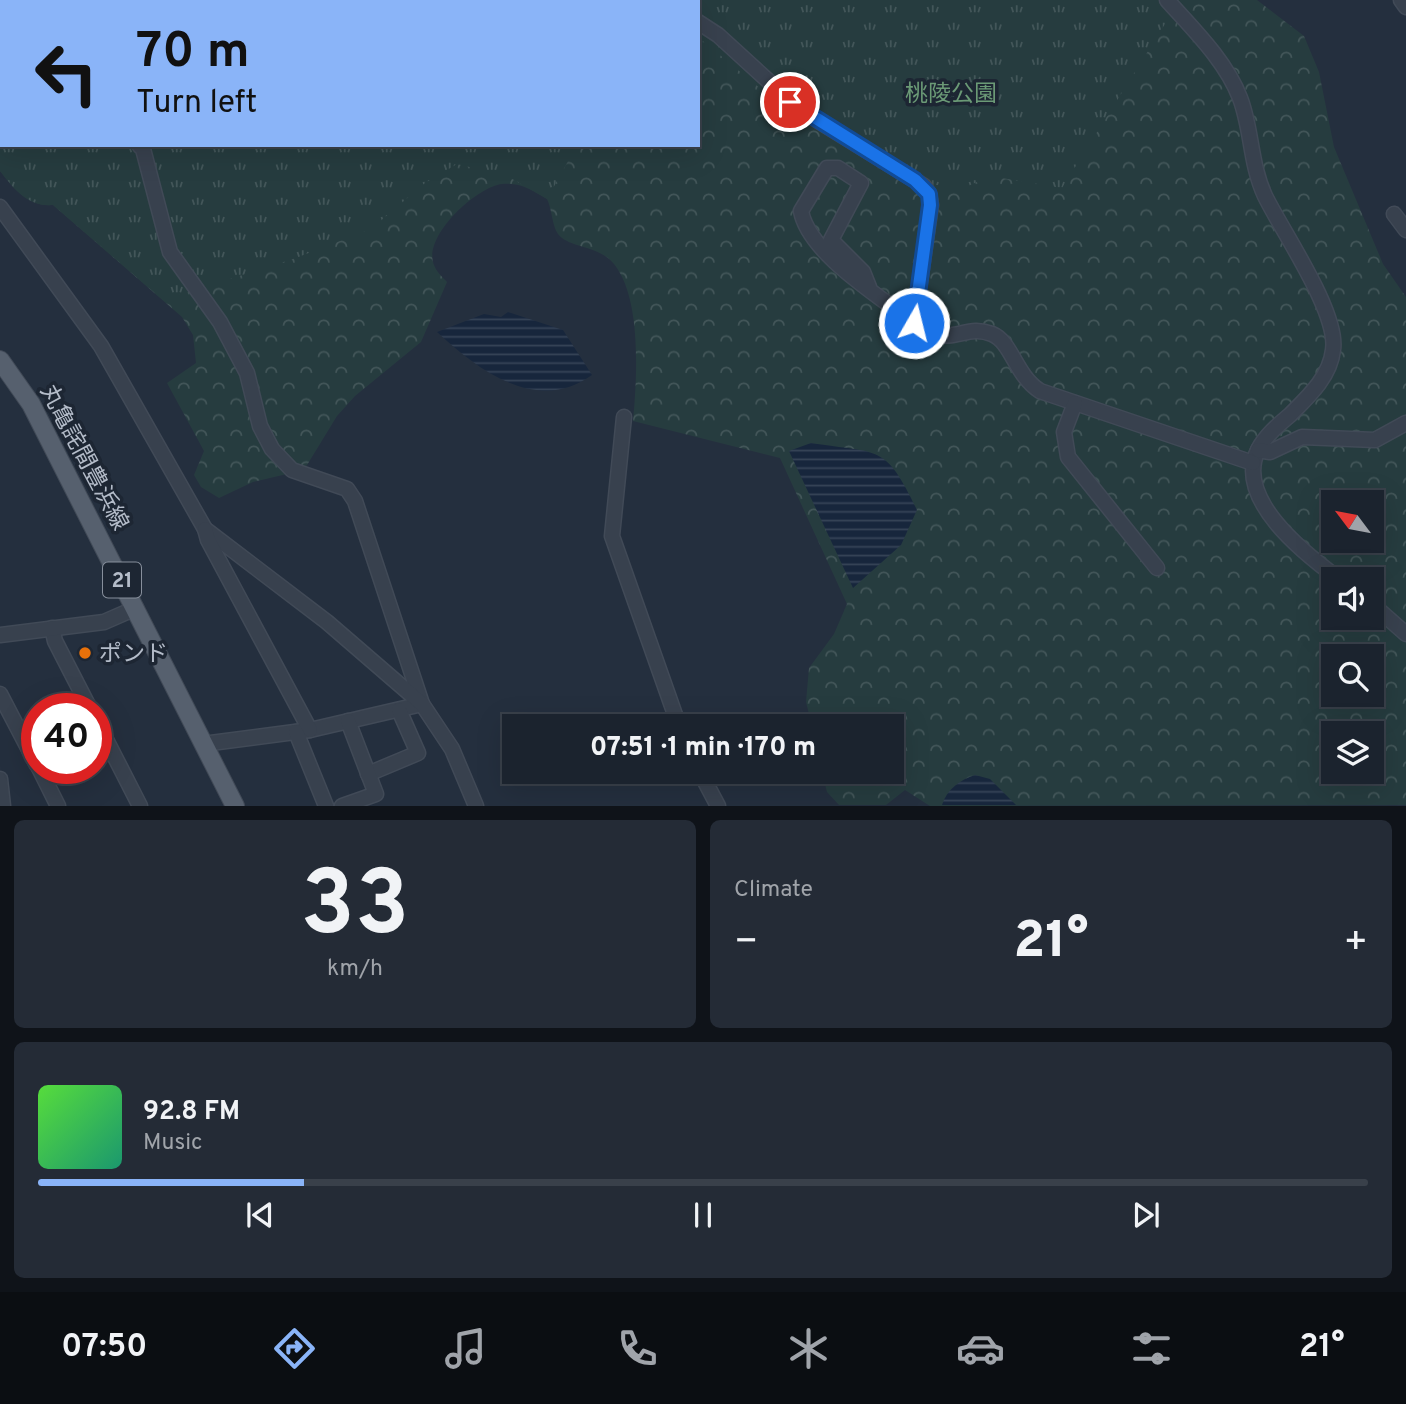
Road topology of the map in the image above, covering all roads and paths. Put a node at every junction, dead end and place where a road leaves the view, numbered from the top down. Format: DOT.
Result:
graph roads {
  1 [pos="1167,0"];
  2 [pos="1401,0"];
  3 [pos="1406,7"];
  4 [pos="700,23"];
  5 [pos="141,147"];
  6 [pos="0,207"];
  7 [pos="1394,215"];
  8 [pos="1406,230"];
  9 [pos="869,287"];
  10 [pos="914,323"];
  11 [pos="0,360"];
  12 [pos="1075,403"];
  13 [pos="624,418"];
  14 [pos="1406,423"];
  15 [pos="1256,456"];
  16 [pos="205,529"];
  17 [pos="1326,567"];
  18 [pos="1157,568"];
  19 [pos="136,608"];
  20 [pos="1384,615"];
  21 [pos="52,628"];
  22 [pos="1406,634"];
  23 [pos="0,635"];
  24 [pos="82,693"];
  25 [pos="0,694"];
  26 [pos="422,704"];
  27 [pos="398,710"];
  28 [pos="675,714"];
  29 [pos="348,721"];
  30 [pos="303,731"];
  31 [pos="21,734"];
  32 [pos="203,744"];
  33 [pos="112,751"];
  34 [pos="368,774"];
  35 [pos="0,779"];
  36 [pos="47,784"];
  37 [pos="706,784"];
  38 [pos="3,806"];
  39 [pos="58,806"];
  40 [pos="140,806"];
  41 [pos="235,806"];
  42 [pos="326,806"];
  43 [pos="342,806"];
  44 [pos="476,806"];
  45 [pos="718,806"];
  1 -- 15 [label="street"];
  2 -- 3 [label="street"];
  4 -- 10 [label="street"];
  5 -- 26 [label="street"];
  6 -- 16 [label="street"];
  7 -- 8 [label="street"];
  9 -- 9 [label="street"];
  9 -- 10 [label="street"];
  10 -- 12 [label="street"];
  11 -- 19 [label="main road, 丸亀詫間豊浜線 / 21"];
  12 -- 15 [label="street"];
  12 -- 18 [label="street"];
  13 -- 28 [label="street"];
  14 -- 15 [label="street"];
  15 -- 17 [label="street"];
  16 -- 26 [label="street"];
  16 -- 30 [label="street"];
  19 -- 21 [label="street"];
  19 -- 32 [label="main road, 丸亀詫間豊浜線 / 21"];
  20 -- 22 [label="street"];
  21 -- 23 [label="street"];
  21 -- 24 [label="street"];
  25 -- 31 [label="street"];
  26 -- 27 [label="street"];
  26 -- 44 [label="street"];
  27 -- 29 [label="street"];
  27 -- 34 [label="street"];
  29 -- 30 [label="street"];
  29 -- 34 [label="street"];
  30 -- 32 [label="street"];
  30 -- 42 [label="street"];
  32 -- 41 [label="main road, 丸亀詫間豊浜線 / 21"];
  33 -- 40 [label="street"];
  34 -- 43 [label="street"];
  35 -- 38 [label="street"];
  36 -- 39 [label="street"];
  37 -- 45 [label="street"];
}
